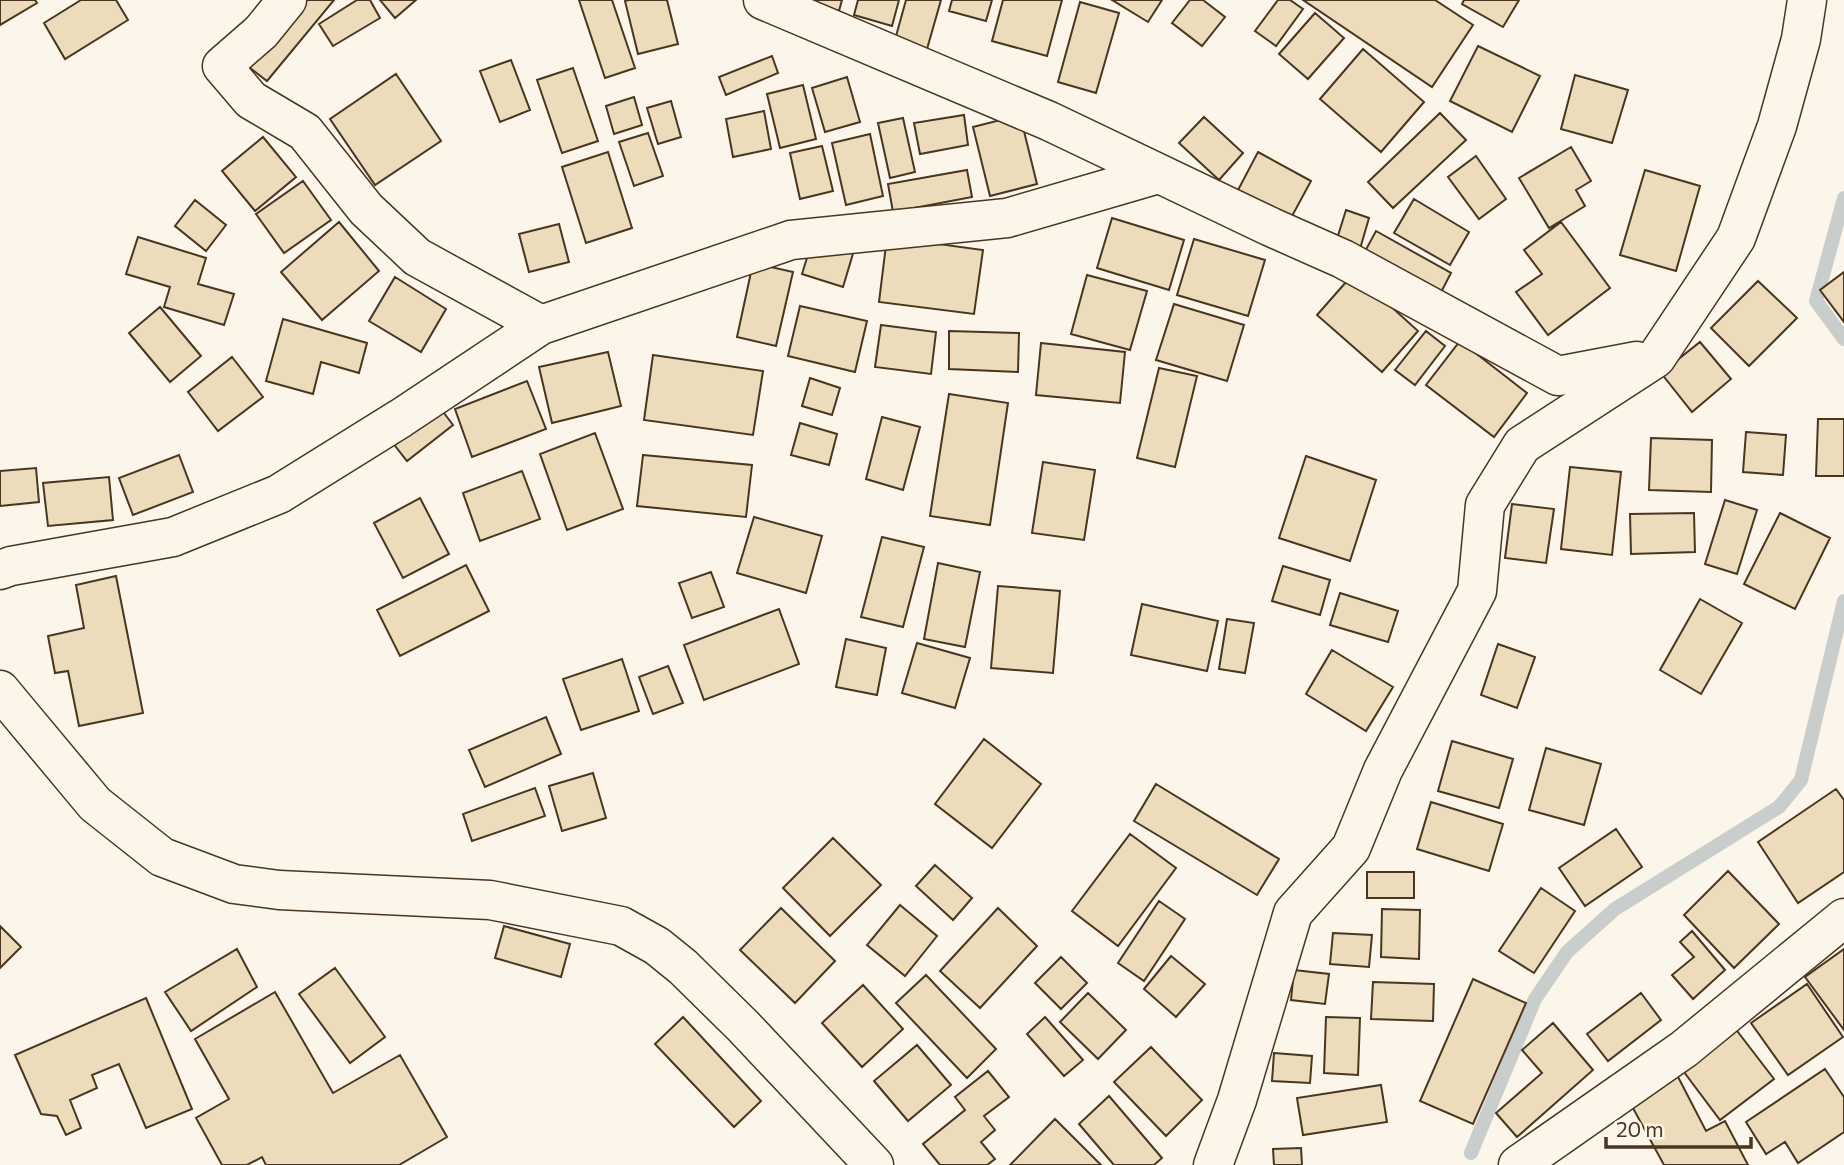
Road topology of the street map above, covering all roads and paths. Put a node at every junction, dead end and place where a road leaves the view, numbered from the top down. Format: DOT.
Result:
graph roads {
  1 [pos="287,0"];
  2 [pos="762,0"];
  3 [pos="1807,0"];
  4 [pos="1158,174"];
  5 [pos="541,325"];
  6 [pos="1656,358"];
  7 [pos="0,570"];
  8 [pos="0,690"];
  9 [pos="1844,918"];
  10 [pos="874,1165"];
  11 [pos="1213,1165"];
  12 [pos="1518,1165"];
  1 -- 5 [label="street"];
  2 -- 4 [label="street"];
  3 -- 6 [label="street"];
  4 -- 5 [label="street"];
  4 -- 6 [label="street"];
  5 -- 7 [label="street"];
  6 -- 11 [label="street"];
  8 -- 10 [label="street"];
  9 -- 12 [label="street"];
}
